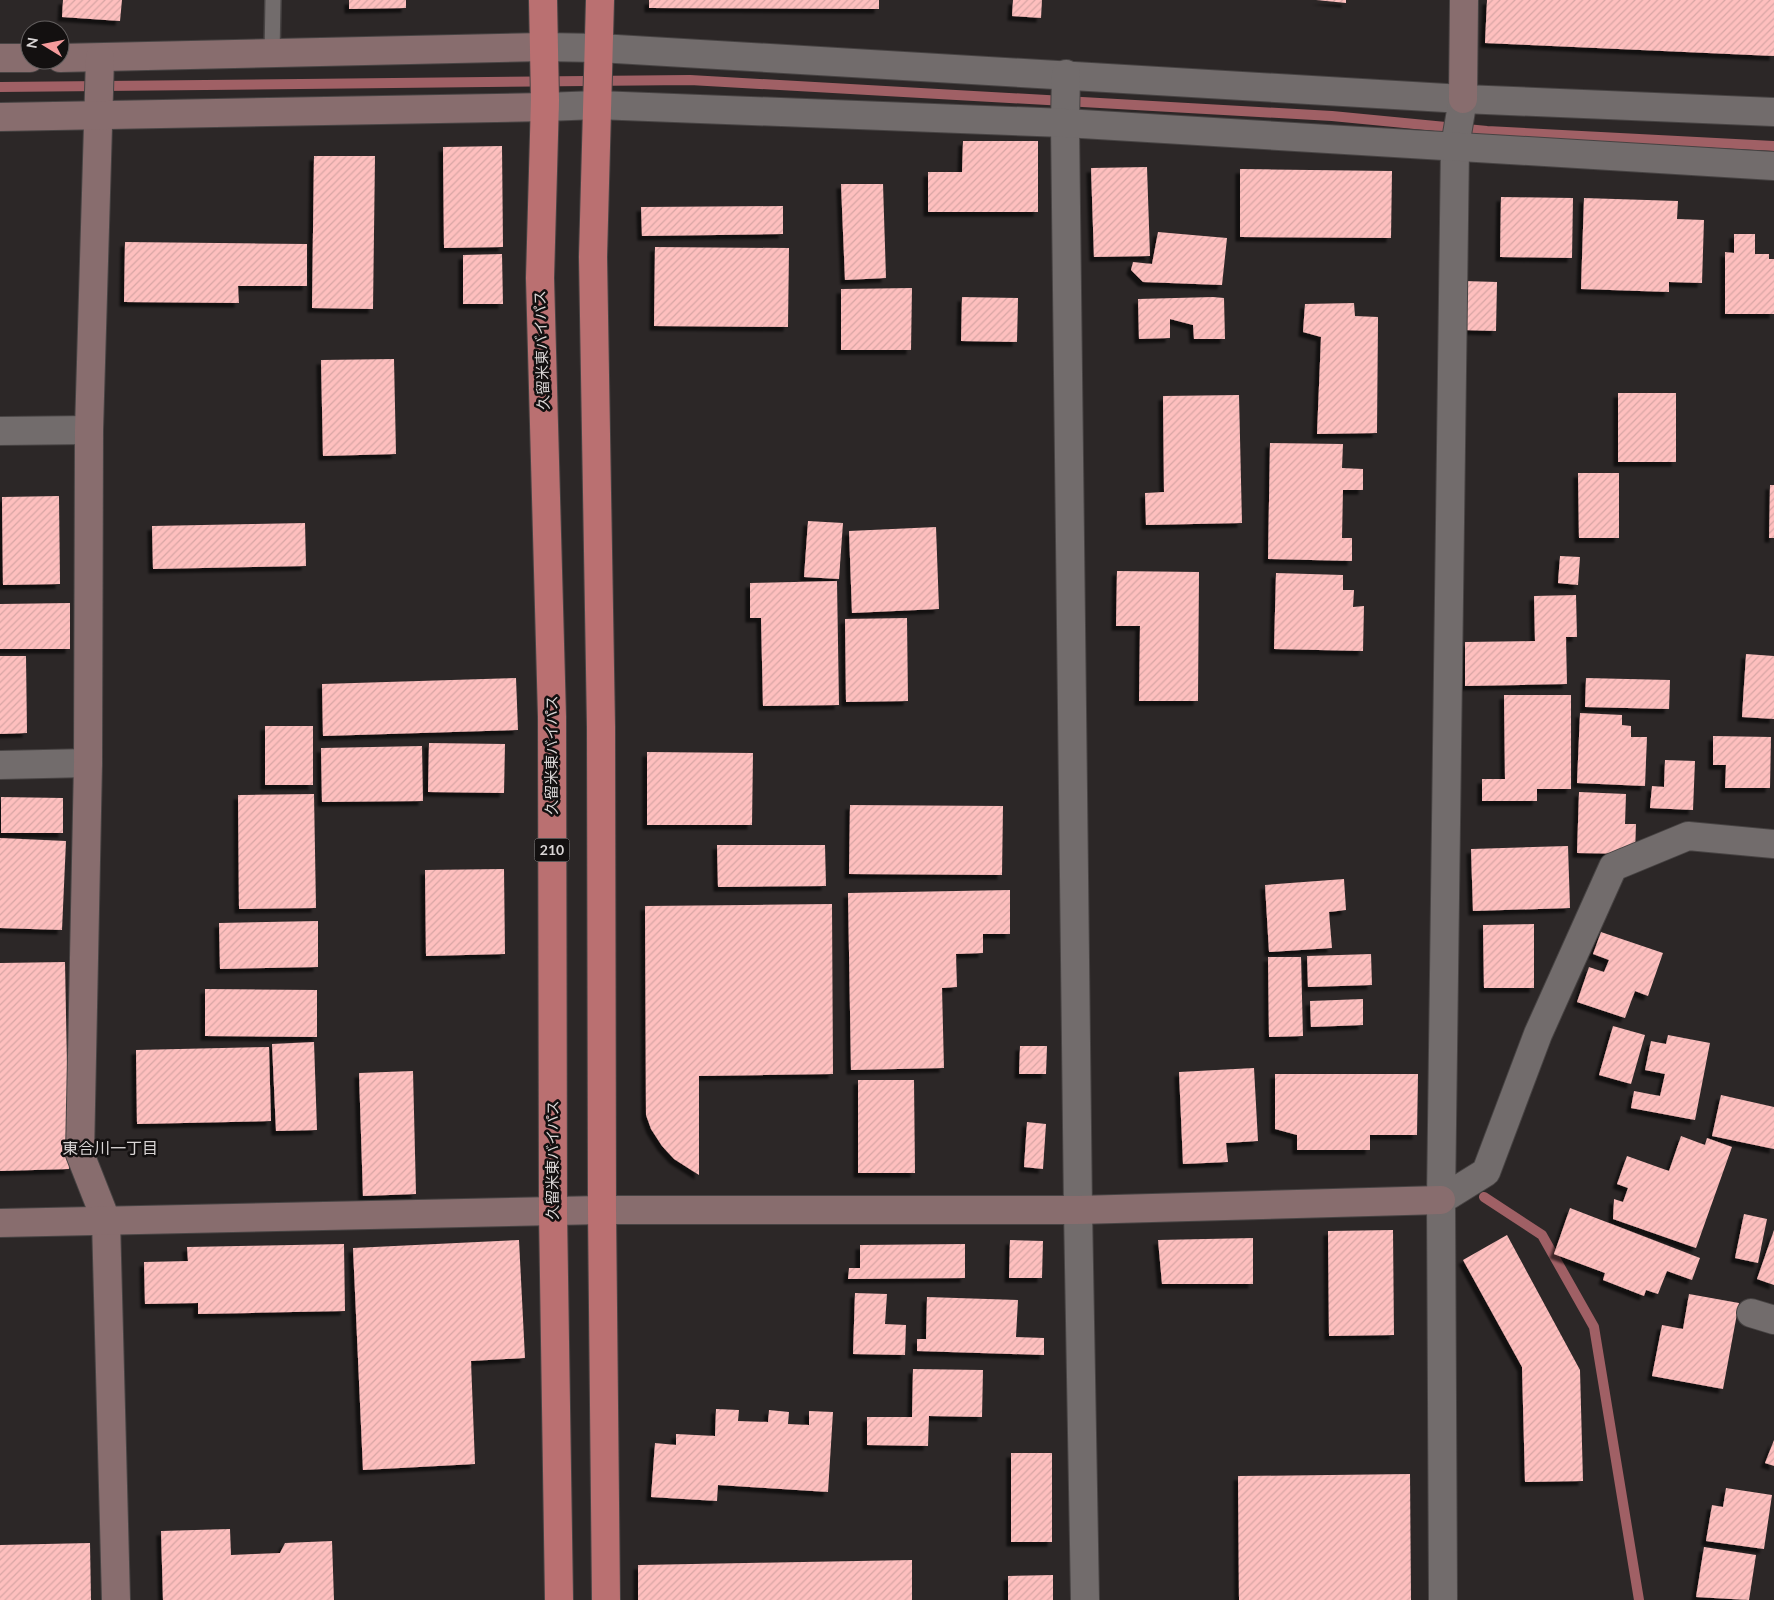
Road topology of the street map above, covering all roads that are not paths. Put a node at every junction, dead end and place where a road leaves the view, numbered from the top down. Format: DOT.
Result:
graph roads {
  1 [pos="273,0"];
  2 [pos="543,0"];
  3 [pos="600,0"];
  4 [pos="1464,0"];
  5 [pos="599,53"];
  6 [pos="272,54"];
  7 [pos="544,54"];
  8 [pos="0,58"];
  9 [pos="20,58"];
  10 [pos="70,58"];
  11 [pos="100,58"];
  12 [pos="1066,74"];
  13 [pos="1463,99"];
  14 [pos="545,104"];
  15 [pos="597,104"];
  16 [pos="1774,112"];
  17 [pos="98,115"];
  18 [pos="0,117"];
  19 [pos="1065,123"];
  20 [pos="1455,146"];
  21 [pos="1774,166"];
  22 [pos="0,430"];
  23 [pos="89,430"];
  24 [pos="88,763"];
  25 [pos="0,765"];
  26 [pos="1774,844"];
  27 [pos="1441,1200"];
  28 [pos="602,1210"];
  29 [pos="1078,1210"];
  30 [pos="553,1212"];
  31 [pos="106,1220"];
  32 [pos="0,1223"];
  33 [pos="116,1600"];
  34 [pos="559,1600"];
  35 [pos="606,1600"];
  36 [pos="1085,1600"];
  37 [pos="1443,1600"];
  1 -- 6 [label="lane"];
  2 -- 7 [label="highway, 久留米東バイパス / 210"];
  3 -- 5 [label="highway"];
  4 -- 13 [label="street"];
  5 -- 7 [label="street"];
  5 -- 12 [label="street"];
  5 -- 15 [label="highway"];
  6 -- 7 [label="street"];
  6 -- 11 [label="street"];
  7 -- 14 [label="highway, 久留米東バイパス / 210"];
  8 -- 9 [label="street"];
  10 -- 11 [label="street"];
  11 -- 17 [label="street"];
  12 -- 13 [label="street"];
  12 -- 19 [label="street"];
  13 -- 16 [label="street"];
  13 -- 20 [label="street"];
  14 -- 15 [label="street"];
  14 -- 17 [label="street"];
  14 -- 30 [label="highway, 久留米東バイパス / 210"];
  15 -- 19 [label="street"];
  15 -- 28 [label="highway"];
  17 -- 18 [label="street"];
  17 -- 23 [label="street"];
  19 -- 20 [label="street"];
  19 -- 29 [label="street"];
  20 -- 21 [label="street"];
  20 -- 27 [label="street"];
  22 -- 23 [label="street"];
  23 -- 24 [label="street"];
  24 -- 25 [label="street"];
  24 -- 31 [label="street"];
  26 -- 27 [label="street"];
  27 -- 29 [label="street"];
  27 -- 37 [label="street"];
  28 -- 29 [label="street"];
  28 -- 30 [label="street"];
  28 -- 35 [label="highway"];
  29 -- 36 [label="street"];
  30 -- 31 [label="street"];
  30 -- 34 [label="highway, 久留米東バイパス / 210"];
  31 -- 32 [label="street"];
  31 -- 33 [label="street"];
}
